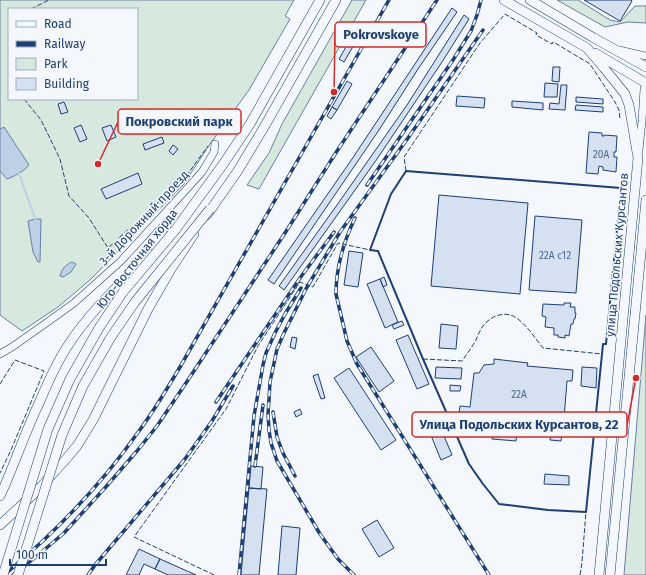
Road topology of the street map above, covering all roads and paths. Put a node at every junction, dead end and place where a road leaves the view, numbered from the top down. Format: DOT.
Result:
graph roads {
  1 [pos="320,0"];
  2 [pos="336,0"];
  3 [pos="504,0"];
  4 [pos="530,0"];
  5 [pos="612,48"];
  6 [pos="588,49"];
  7 [pos="646,56"];
  8 [pos="646,67"];
  9 [pos="646,84"];
  10 [pos="215,144"];
  11 [pos="638,158"];
  12 [pos="646,200"];
  13 [pos="210,210"];
  14 [pos="176,229"];
  15 [pos="0,354"];
  16 [pos="0,496"];
  17 [pos="0,525"];
  18 [pos="3,575"];
  19 [pos="18,575"];
  20 [pos="599,575"];
  21 [pos="610,575"];
  1 -- 14 [label="main road, Юго-Восточная хорда"];
  2 -- 13 [label="main road, Юго-Восточная хорда"];
  3 -- 6 [label="main road, улица Подольских Курсантов"];
  4 -- 5 [label="main road"];
  5 -- 7 [label="street"];
  5 -- 8 [label="main road"];
  6 -- 9 [label="main road"];
  6 -- 11 [label="main road, улица Подольских Курсантов"];
  9 -- 11 [label="street"];
  10 -- 15 [label="street, 3-й Дорожный проезд"];
  11 -- 20 [label="main road, улица Подольских Курсантов"];
  12 -- 21 [label="main road, улица Подольских Курсантов"];
  13 -- 17 [label="main road, bridge"];
  13 -- 19 [label="main road, Юго-Восточная хорда, bridge"];
  14 -- 16 [label="main road, bridge"];
  14 -- 18 [label="main road, Юго-Восточная хорда, bridge"];
}
